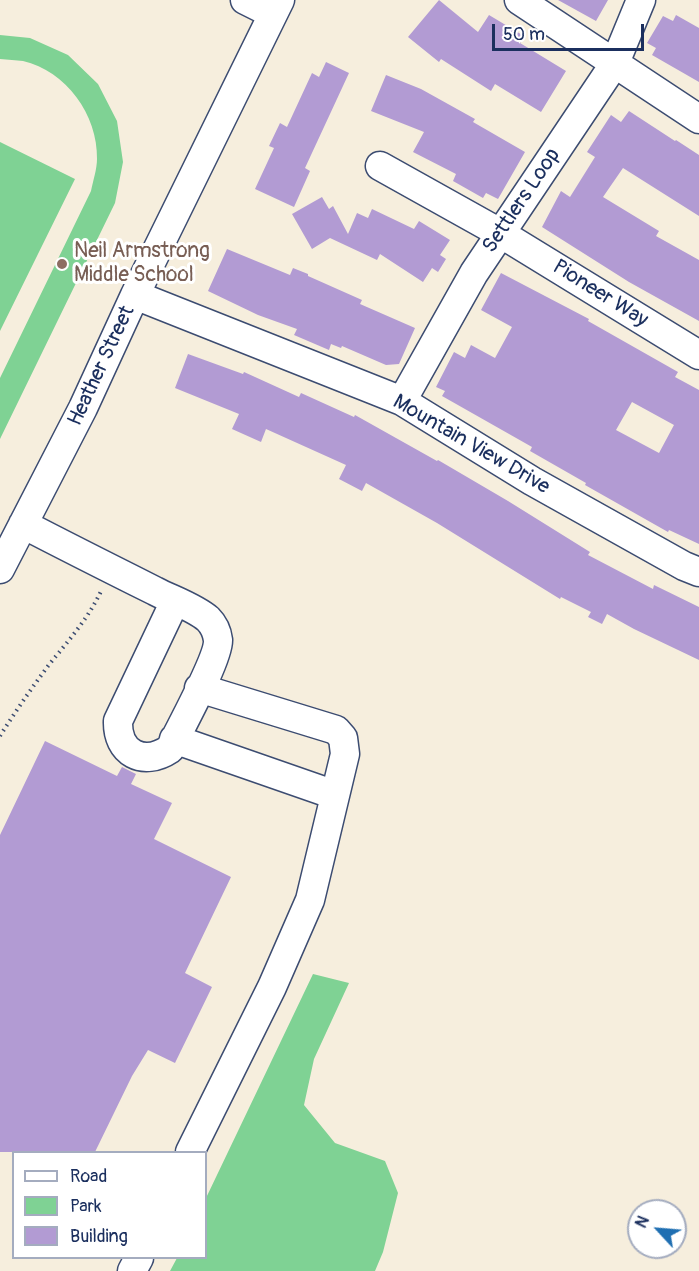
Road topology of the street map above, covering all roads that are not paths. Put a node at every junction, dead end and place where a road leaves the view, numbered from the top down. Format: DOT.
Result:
graph roads {
  1 [pos="245,0"];
  2 [pos="519,0"];
  3 [pos="640,0"];
  4 [pos="277,7"];
  5 [pos="615,63"];
  6 [pos="699,119"];
  7 [pos="380,166"];
  8 [pos="500,233"];
  9 [pos="135,295"];
  10 [pos="699,355"];
  11 [pos="402,401"];
  12 [pos="23,524"];
  13 [pos="0,569"];
  14 [pos="699,572"];
  15 [pos="175,601"];
  16 [pos="199,688"];
  17 [pos="174,739"];
  18 [pos="335,795"];
  19 [pos="190,1151"];
  1 -- 4 [label="street"];
  2 -- 5 [label="street"];
  3 -- 5 [label="street, Settlers Loop"];
  4 -- 9 [label="street, Heather Street"];
  5 -- 6 [label="street"];
  5 -- 8 [label="street, Settlers Loop"];
  7 -- 8 [label="street, Pioneer Way"];
  8 -- 10 [label="street, Pioneer Way"];
  8 -- 11 [label="street, Settlers Loop"];
  9 -- 11 [label="street, Mountain View Drive"];
  9 -- 12 [label="street, Heather Street"];
  11 -- 14 [label="street, Mountain View Drive"];
  12 -- 13 [label="street, Heather Street"];
  12 -- 15 [label="street"];
  15 -- 16 [label="street"];
  15 -- 17 [label="street"];
  16 -- 17 [label="street"];
  16 -- 18 [label="street"];
  17 -- 18 [label="street"];
  18 -- 19 [label="street"];
}
